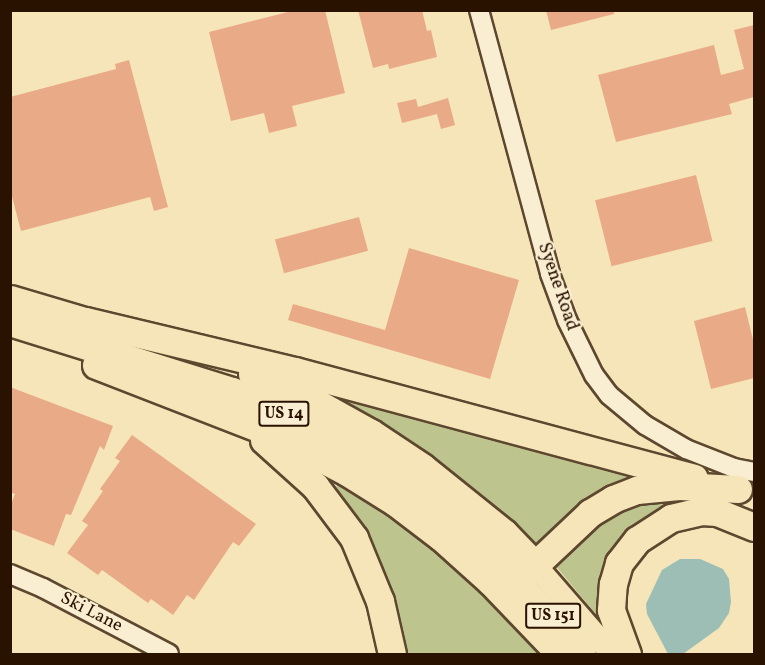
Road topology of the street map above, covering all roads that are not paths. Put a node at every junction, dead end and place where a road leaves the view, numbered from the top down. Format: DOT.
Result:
graph roads {
  1 [pos="479,10"];
  2 [pos="10,299"];
  3 [pos="85,321"];
  4 [pos="10,322"];
  5 [pos="10,332"];
  6 [pos="237,418"];
  7 [pos="749,485"];
  8 [pos="754,527"];
  9 [pos="527,572"];
  10 [pos="10,574"];
  11 [pos="169,654"];
  12 [pos="392,654"];
  13 [pos="560,654"];
  14 [pos="585,654"];
  15 [pos="612,654"];
  16 [pos="627,654"];
  1 -- 7 [label="street, Syene Road"];
  2 -- 3 [label="highway, US 14"];
  3 -- 7 [label="highway"];
  3 -- 9 [label="highway, US 14"];
  4 -- 9 [label="highway, US 14"];
  5 -- 6 [label="highway, US 14"];
  6 -- 12 [label="highway"];
  6 -- 13 [label="highway, US 14"];
  7 -- 9 [label="highway"];
  8 -- 16 [label="highway"];
  9 -- 14 [label="main road, US 151"];
  9 -- 15 [label="main road, US 14"];
  10 -- 11 [label="street, Ski Lane"];
}
